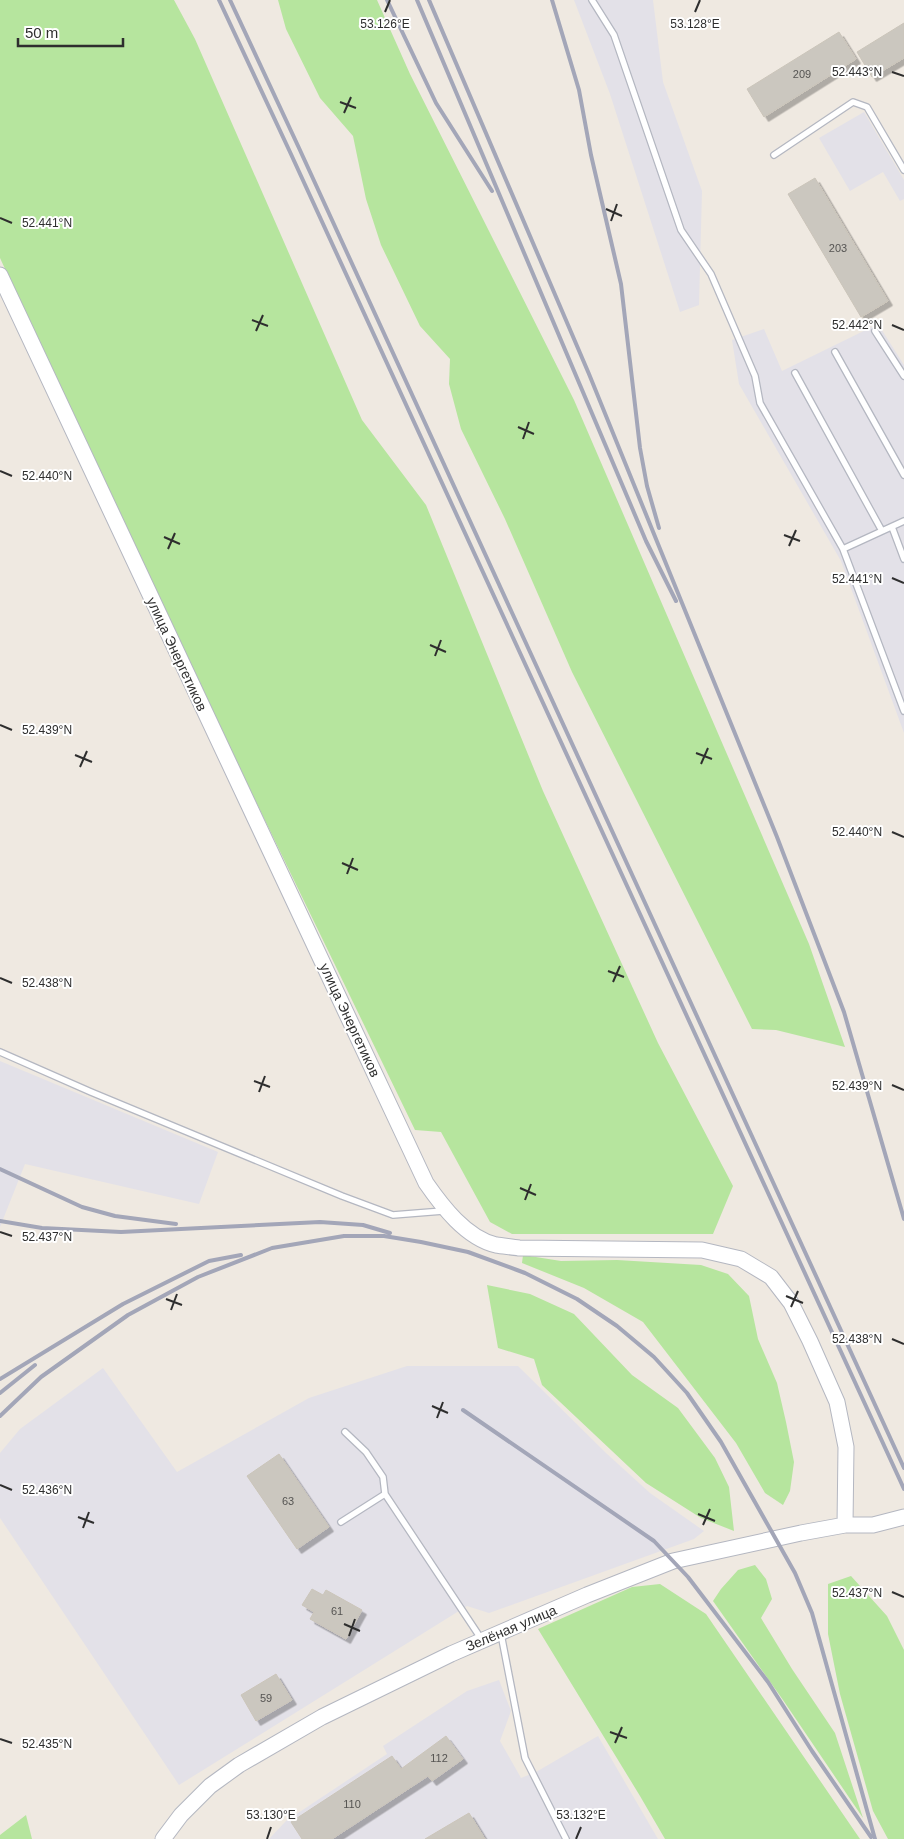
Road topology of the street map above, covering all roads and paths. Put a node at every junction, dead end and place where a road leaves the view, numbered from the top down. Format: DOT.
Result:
graph roads {
  1 [pos="592,0"];
  2 [pos="774,154"];
  3 [pos="904,170"];
  4 [pos="0,275"];
  5 [pos="875,331"];
  6 [pos="835,352"];
  7 [pos="796,373"];
  8 [pos="904,376"];
  9 [pos="904,475"];
  10 [pos="904,521"];
  11 [pos="892,527"];
  12 [pos="882,531"];
  13 [pos="842,549"];
  14 [pos="904,559"];
  15 [pos="904,711"];
  16 [pos="0,1052"];
  17 [pos="446,1211"];
  18 [pos="345,1432"];
  19 [pos="385,1494"];
  20 [pos="904,1517"];
  21 [pos="341,1522"];
  22 [pos="845,1525"];
  23 [pos="500,1632"];
  24 [pos="482,1640"];
  25 [pos="163,1839"];
  26 [pos="566,1839"];
  1 -- 13 [label="lane"];
  2 -- 3 [label="lane"];
  4 -- 17 [label="street, улица Энергетиков"];
  5 -- 8 [label="lane"];
  6 -- 9 [label="lane"];
  7 -- 12 [label="lane"];
  10 -- 11 [label="lane"];
  11 -- 12 [label="lane"];
  11 -- 14 [label="lane"];
  12 -- 13 [label="lane"];
  13 -- 15 [label="lane"];
  16 -- 17 [label="lane"];
  17 -- 22 [label="street, улица Энергетиков"];
  18 -- 19 [label="lane"];
  19 -- 21 [label="lane"];
  19 -- 24 [label="lane"];
  20 -- 22 [label="street, Зелёная улица"];
  22 -- 23 [label="street, Зелёная улица"];
  23 -- 24 [label="street, Зелёная улица"];
  23 -- 26 [label="lane"];
  24 -- 25 [label="street, Зелёная улица"];
}
